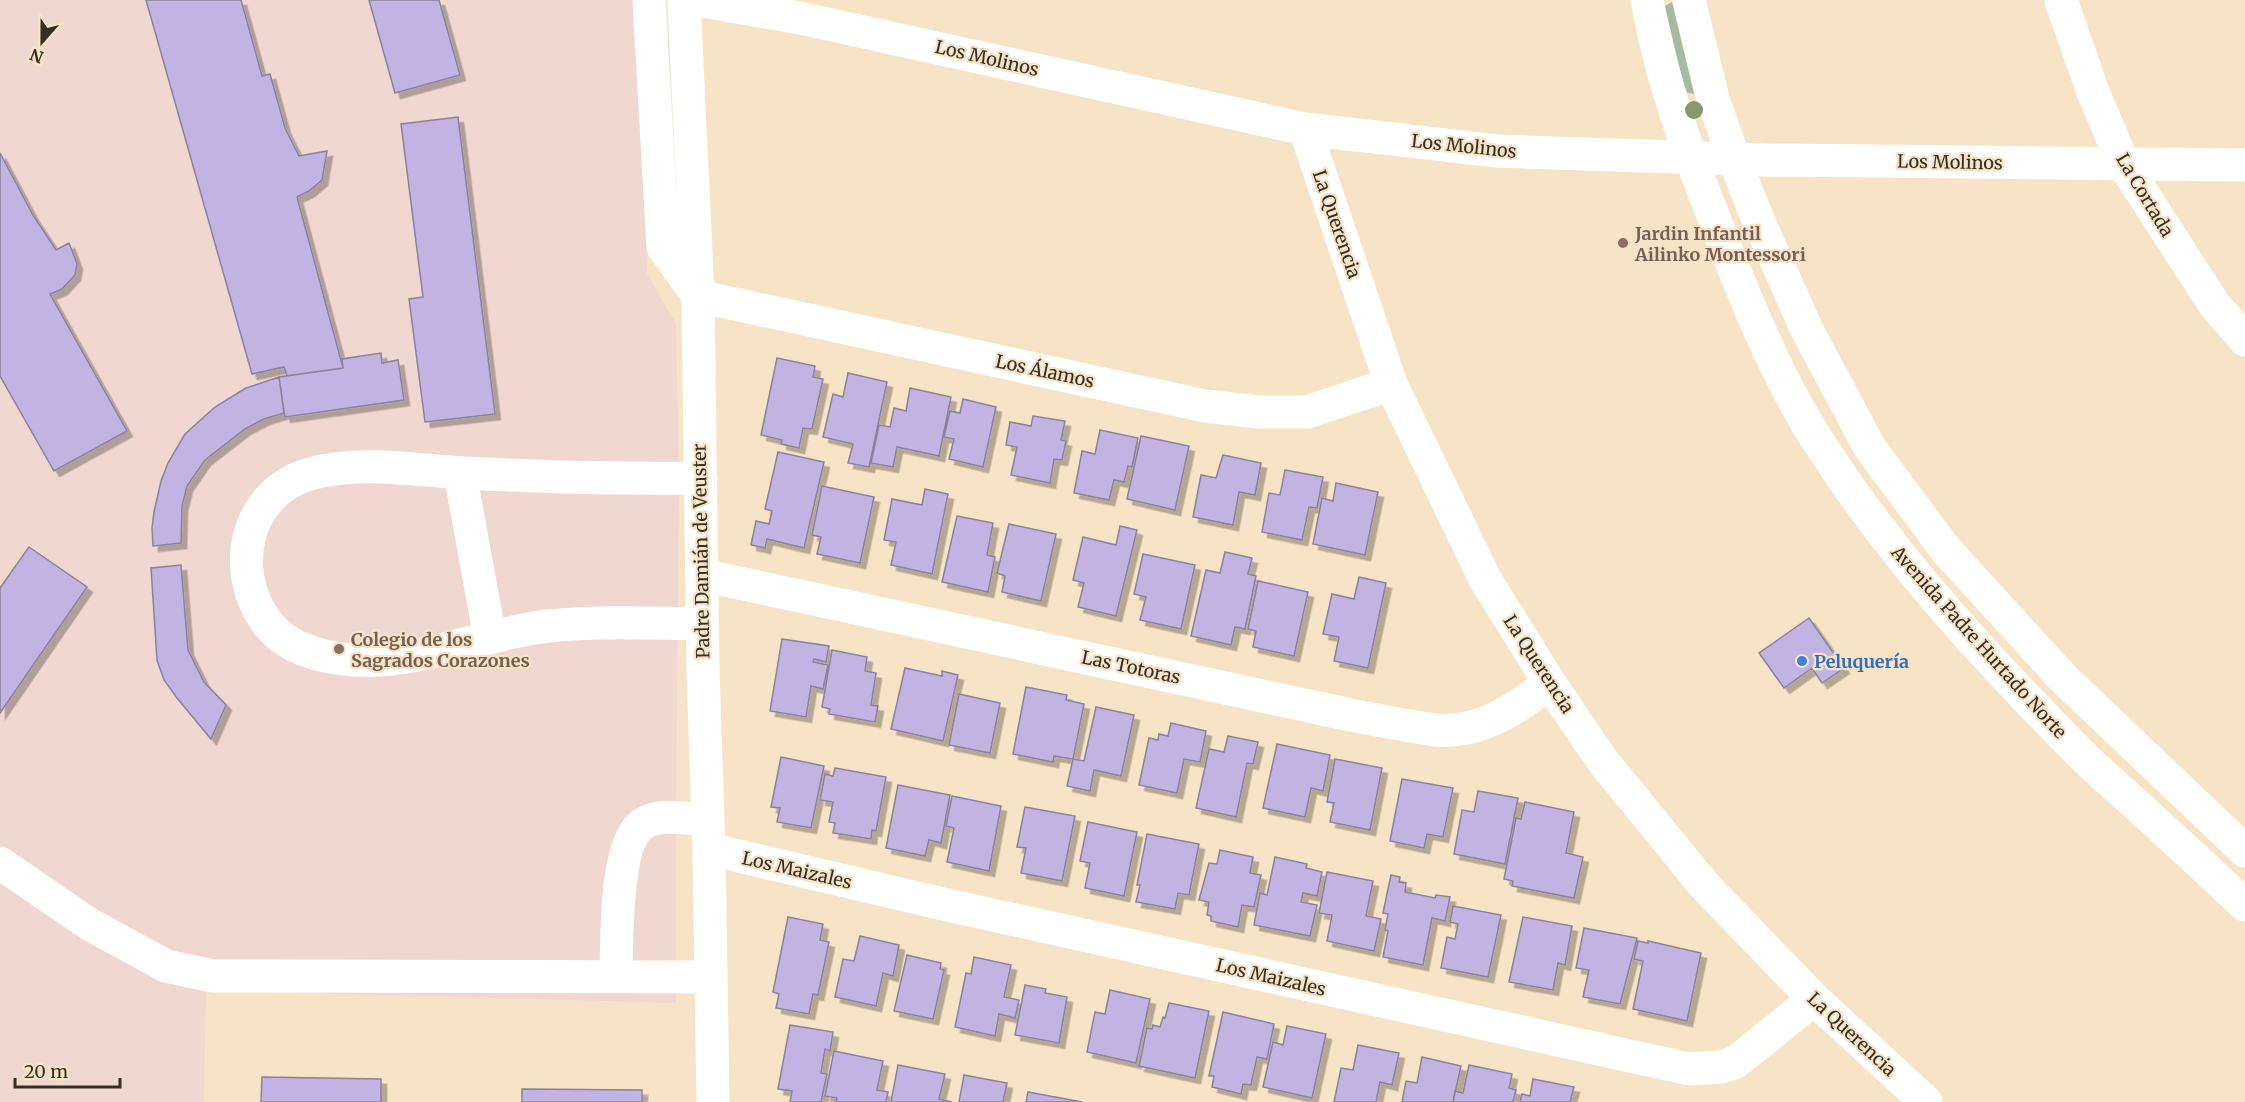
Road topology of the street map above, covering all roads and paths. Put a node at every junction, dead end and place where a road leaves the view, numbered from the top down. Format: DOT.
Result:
graph roads {
  1 [pos="649,0"];
  2 [pos="684,0"];
  3 [pos="697,0"];
  4 [pos="1647,0"];
  5 [pos="1689,0"];
  6 [pos="2061,0"];
  7 [pos="1305,129"];
  8 [pos="1690,157"];
  9 [pos="1734,159"];
  10 [pos="2123,164"];
  11 [pos="2245,165"];
  12 [pos="698,296"];
  13 [pos="2245,340"];
  14 [pos="1391,384"];
  15 [pos="460,472"];
  16 [pos="700,478"];
  17 [pos="702,575"];
  18 [pos="702,624"];
  19 [pos="490,638"];
  20 [pos="1549,682"];
  21 [pos="708,835"];
  22 [pos="2245,851"];
  23 [pos="0,862"];
  24 [pos="2245,905"];
  25 [pos="616,977"];
  26 [pos="711,977"];
  27 [pos="1814,999"];
  28 [pos="713,1102"];
  29 [pos="1926,1102"];
  1 -- 12 [label="street"];
  2 -- 12 [label="street, Padre Damián de Veuster"];
  3 -- 7 [label="street, Los Molinos"];
  4 -- 8 [label="street, Avenida Padre Hurtado Norte"];
  5 -- 9 [label="street, Avenida Padre Hurtado Norte"];
  6 -- 10 [label="street, La Cortada"];
  7 -- 8 [label="street, Los Molinos"];
  7 -- 14 [label="street, La Querencia"];
  8 -- 9 [label="street, Los Molinos"];
  8 -- 24 [label="street, Avenida Padre Hurtado Norte"];
  9 -- 10 [label="street, Los Molinos"];
  9 -- 22 [label="street, Avenida Padre Hurtado Norte"];
  10 -- 11 [label="street, Los Molinos"];
  10 -- 13 [label="street, La Cortada"];
  12 -- 14 [label="street, Los Álamos"];
  12 -- 16 [label="street, Padre Damián de Veuster"];
  14 -- 20 [label="street, La Querencia"];
  15 -- 16 [label="street"];
  15 -- 19 [label="street"];
  15 -- 19 [label="street"];
  16 -- 17 [label="street, Padre Damián de Veuster"];
  17 -- 18 [label="street, Padre Damián de Veuster"];
  17 -- 20 [label="street, Las Totoras"];
  18 -- 19 [label="street"];
  18 -- 21 [label="street, Padre Damián de Veuster"];
  20 -- 27 [label="street, La Querencia"];
  21 -- 25 [label="street, Los Maizales"];
  21 -- 26 [label="street, Padre Damián de Veuster"];
  21 -- 27 [label="street, Los Maizales"];
  23 -- 25 [label="street"];
  25 -- 26 [label="street"];
  26 -- 28 [label="street, Padre Damián de Veuster"];
  27 -- 29 [label="street, La Querencia"];
}
